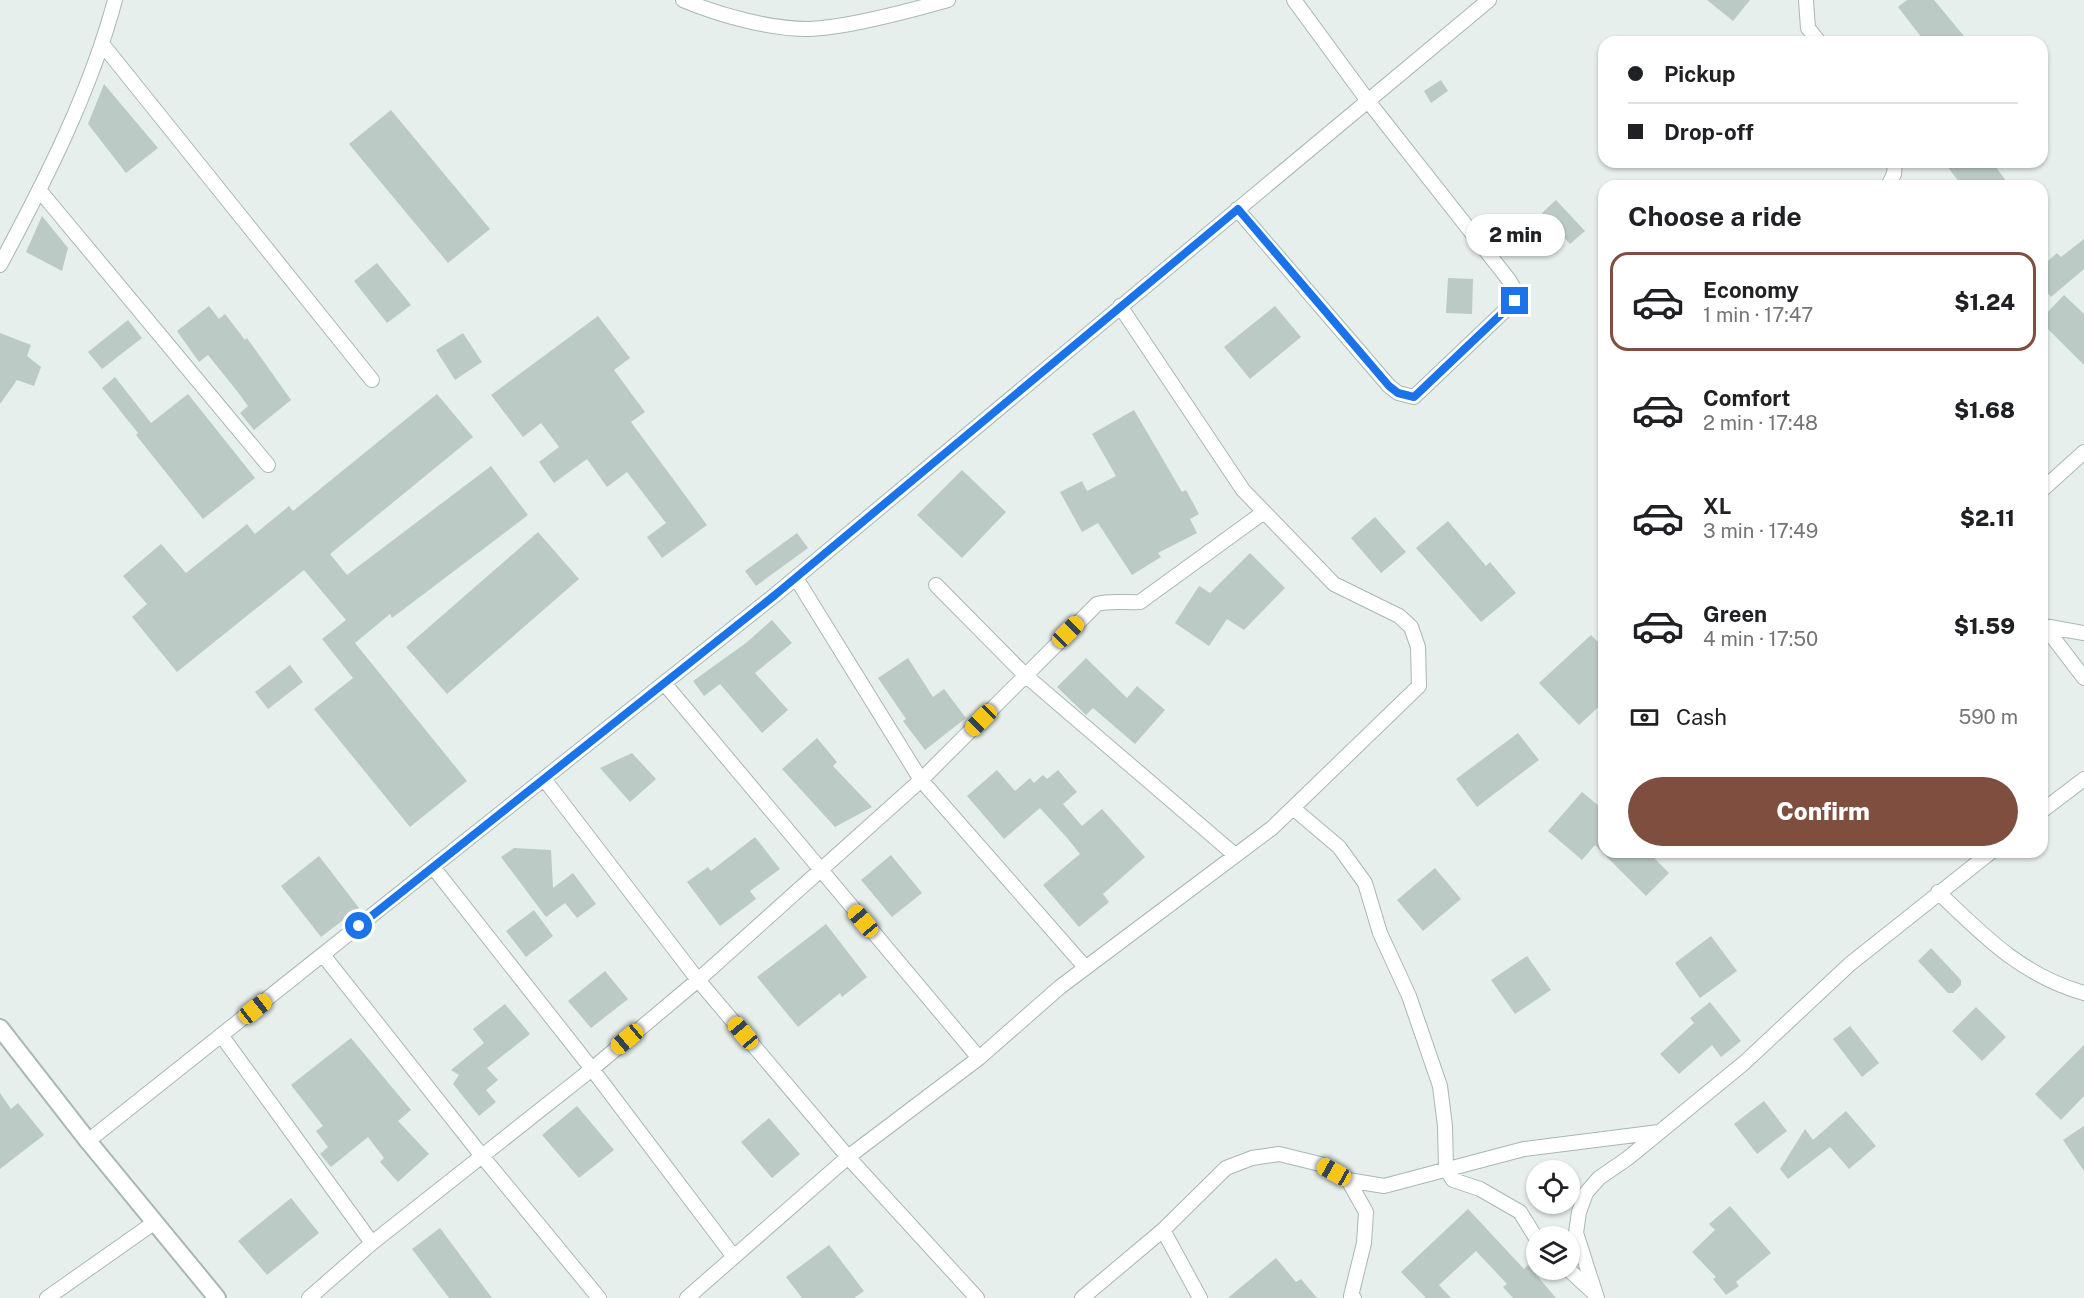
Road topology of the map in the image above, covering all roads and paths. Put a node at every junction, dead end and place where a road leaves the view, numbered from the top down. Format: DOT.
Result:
graph roads {
  1 [pos="115,0"];
  2 [pos="683,0"];
  3 [pos="948,0"];
  4 [pos="1294,0"];
  5 [pos="1489,0"];
  6 [pos="1806,0"];
  7 [pos="1814,36"];
  8 [pos="103,45"];
  9 [pos="1368,100"];
  10 [pos="40,191"];
  11 [pos="1238,209"];
  12 [pos="0,265"];
  13 [pos="1120,306"];
  14 [pos="372,380"];
  15 [pos="2084,452"];
  16 [pos="268,465"];
  17 [pos="2048,485"];
  18 [pos="1264,512"];
  19 [pos="796,578"];
  20 [pos="936,585"];
  21 [pos="2048,626"];
  22 [pos="2048,631"];
  23 [pos="2084,633"];
  24 [pos="1025,675"];
  25 [pos="2084,678"];
  26 [pos="664,683"];
  27 [pos="543,779"];
  28 [pos="2084,779"];
  29 [pos="921,780"];
  30 [pos="2048,807"];
  31 [pos="1293,808"];
  32 [pos="1235,855"];
  33 [pos="1983,858"];
  34 [pos="433,867"];
  35 [pos="820,869"];
  36 [pos="1938,892"];
  37 [pos="323,955"];
  38 [pos="1085,967"];
  39 [pos="698,980"];
  40 [pos="2084,993"];
  41 [pos="0,1028"];
  42 [pos="221,1035"];
  43 [pos="979,1058"];
  44 [pos="592,1069"];
  45 [pos="1659,1132"];
  46 [pos="88,1141"];
  47 [pos="482,1156"];
  48 [pos="848,1157"];
  49 [pos="1446,1169"];
  50 [pos="1348,1180"];
  51 [pos="154,1222"];
  52 [pos="1529,1226"];
  53 [pos="1163,1230"];
  54 [pos="372,1244"];
  55 [pos="734,1257"];
  56 [pos="1579,1280"];
  57 [pos="1597,1297"];
  58 [pos="47,1298"];
  59 [pos="217,1298"];
  60 [pos="309,1298"];
  61 [pos="598,1298"];
  62 [pos="687,1298"];
  63 [pos="977,1298"];
  64 [pos="1082,1298"];
  65 [pos="1200,1298"];
  66 [pos="1354,1298"];
  1 -- 8 [label="street"];
  2 -- 3 [label="street"];
  4 -- 9 [label="street"];
  5 -- 9 [label="street"];
  6 -- 7 [label="street"];
  8 -- 10 [label="street"];
  8 -- 14 [label="street"];
  9 -- 11 [label="street"];
  9 -- 11 [label="street"];
  10 -- 12 [label="street"];
  10 -- 16 [label="street"];
  11 -- 13 [label="street"];
  13 -- 18 [label="street"];
  13 -- 19 [label="street"];
  15 -- 17 [label="street"];
  18 -- 24 [label="street"];
  18 -- 31 [label="street"];
  19 -- 26 [label="street"];
  19 -- 29 [label="street"];
  20 -- 24 [label="street"];
  21 -- 23 [label="street"];
  22 -- 25 [label="street"];
  24 -- 29 [label="street"];
  24 -- 32 [label="street"];
  26 -- 27 [label="street"];
  26 -- 35 [label="street"];
  27 -- 34 [label="street"];
  27 -- 39 [label="street"];
  28 -- 30 [label="street"];
  29 -- 35 [label="street"];
  29 -- 38 [label="street"];
  31 -- 32 [label="street"];
  31 -- 49 [label="street"];
  32 -- 38 [label="street"];
  33 -- 36 [label="street"];
  34 -- 37 [label="street"];
  34 -- 44 [label="street"];
  35 -- 39 [label="street"];
  35 -- 43 [label="street"];
  36 -- 40 [label="street"];
  36 -- 45 [label="street"];
  37 -- 42 [label="street"];
  37 -- 47 [label="street"];
  38 -- 43 [label="street"];
  39 -- 44 [label="street"];
  39 -- 48 [label="street"];
  41 -- 46 [label="street"];
  42 -- 46 [label="street"];
  42 -- 54 [label="street"];
  43 -- 48 [label="street"];
  44 -- 47 [label="street"];
  44 -- 55 [label="street"];
  45 -- 49 [label="street"];
  45 -- 57 [label="street"];
  46 -- 51 [label="street"];
  47 -- 54 [label="street"];
  47 -- 61 [label="street"];
  48 -- 55 [label="street"];
  48 -- 63 [label="street"];
  49 -- 50 [label="street"];
  49 -- 52 [label="street"];
  50 -- 53 [label="street"];
  50 -- 66 [label="street"];
  51 -- 58 [label="street"];
  51 -- 59 [label="street"];
  53 -- 64 [label="street"];
  53 -- 65 [label="street"];
  54 -- 60 [label="street"];
  55 -- 62 [label="street"];
  56 -- 57 [label="street"];
}
